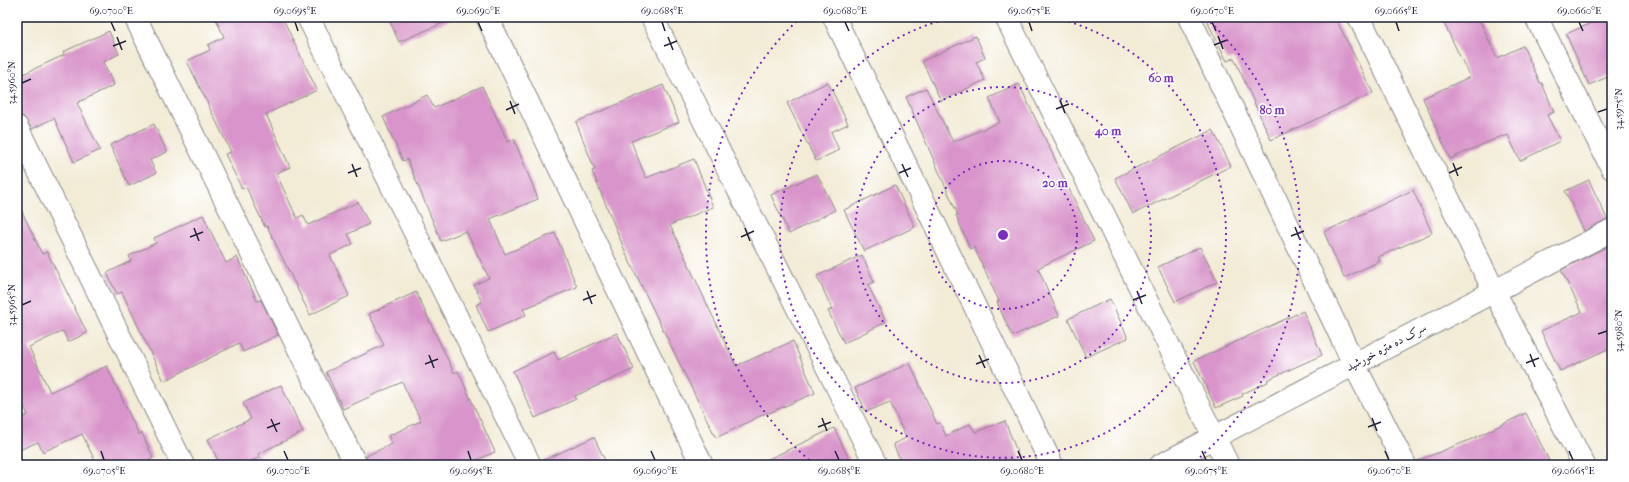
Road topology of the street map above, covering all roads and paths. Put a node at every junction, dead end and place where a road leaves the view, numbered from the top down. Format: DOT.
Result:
graph roads {
  1 [pos="135,17"];
  2 [pos="308,17"];
  3 [pos="487,17"];
  4 [pos="652,17"];
  5 [pos="834,17"];
  6 [pos="1006,17"];
  7 [pos="1189,17"];
  8 [pos="1359,17"];
  9 [pos="1536,17"];
  10 [pos="17,127"];
  11 [pos="1612,168"];
  12 [pos="1612,230"];
  13 [pos="1494,291"];
  14 [pos="1354,364"];
  15 [pos="1214,439"];
  16 [pos="183,465"];
  17 [pos="356,465"];
  18 [pos="530,465"];
  19 [pos="702,465"];
  20 [pos="876,465"];
  21 [pos="1052,465"];
  22 [pos="1161,465"];
  23 [pos="1228,465"];
  24 [pos="1405,465"];
  25 [pos="1584,465"];
  1 -- 17 [label="street"];
  2 -- 18 [label="street"];
  3 -- 19 [label="street"];
  4 -- 20 [label="street"];
  5 -- 21 [label="street"];
  6 -- 15 [label="street"];
  7 -- 14 [label="street"];
  8 -- 13 [label="street"];
  9 -- 11 [label="street"];
  10 -- 16 [label="street"];
  12 -- 13 [label="street, سرک ده متره خورشید"];
  13 -- 14 [label="street, سرک ده متره خورشید"];
  13 -- 25 [label="street"];
  14 -- 15 [label="street, سرک ده متره خورشید"];
  14 -- 24 [label="street"];
  15 -- 22 [label="street, سرک ده متره خورشید"];
  15 -- 23 [label="street"];
}
